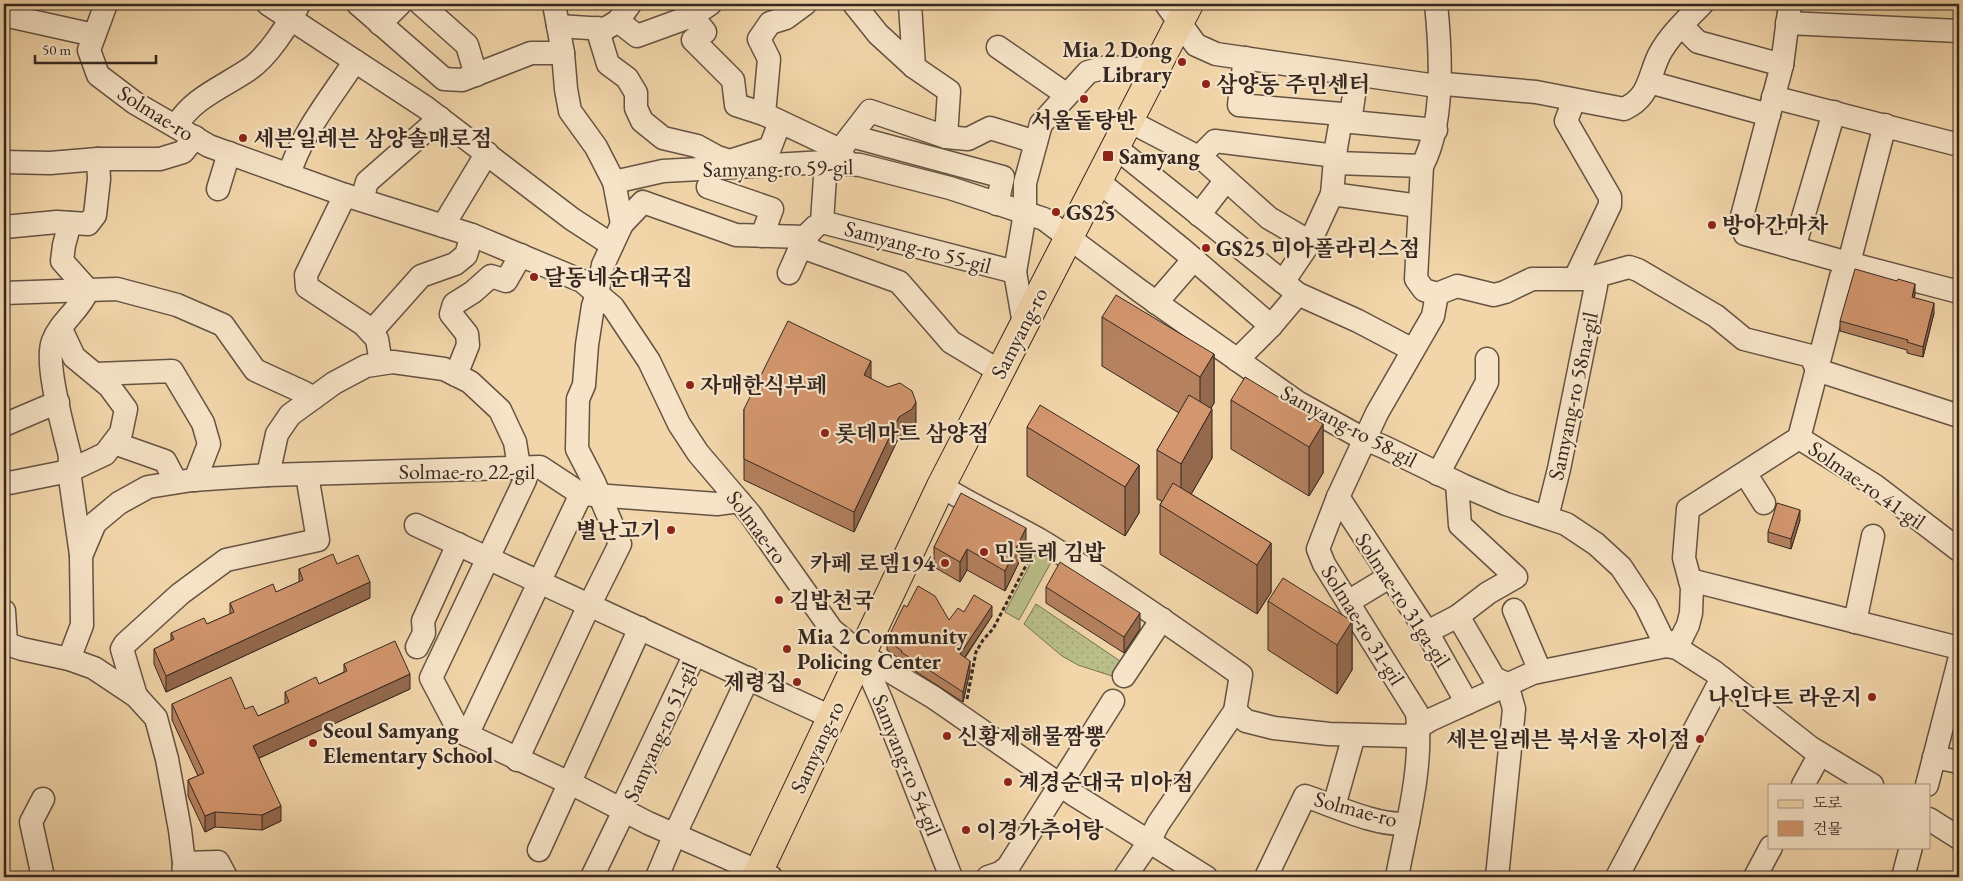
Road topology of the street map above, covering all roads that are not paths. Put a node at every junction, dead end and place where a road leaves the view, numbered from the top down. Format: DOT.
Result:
graph roads {
  1 [pos="106,4"];
  2 [pos="268,4"];
  3 [pos="358,4"];
  4 [pos="400,4"];
  5 [pos="421,4"];
  6 [pos="554,4"];
  7 [pos="806,4"];
  8 [pos="817,4"];
  9 [pos="854,4"];
  10 [pos="910,4"];
  11 [pos="1436,4"];
  12 [pos="1702,4"];
  13 [pos="701,10"];
  14 [pos="1178,10"];
  15 [pos="295,11"];
  16 [pos="624,12"];
  17 [pos="1789,13"];
  18 [pos="4,15"];
  19 [pos="380,24"];
  20 [pos="558,26"];
  21 [pos="1682,26"];
  22 [pos="596,28"];
  23 [pos="1959,31"];
  24 [pos="94,35"];
  25 [pos="998,47"];
  26 [pos="563,53"];
  27 [pos="1245,58"];
  28 [pos="420,60"];
  29 [pos="354,61"];
  30 [pos="1782,65"];
  31 [pos="914,67"];
  32 [pos="1155,70"];
  33 [pos="476,75"];
  34 [pos="1357,75"];
  35 [pos="1649,82"];
  36 [pos="1439,85"];
  37 [pos="402,92"];
  38 [pos="1068,95"];
  39 [pos="1574,100"];
  40 [pos="1771,106"];
  41 [pos="1834,112"];
  42 [pos="440,118"];
  43 [pos="772,118"];
  44 [pos="1342,118"];
  45 [pos="1129,121"];
  46 [pos="1885,125"];
  47 [pos="1436,130"];
  48 [pos="185,132"];
  49 [pos="946,137"];
  50 [pos="1036,142"];
  51 [pos="1959,144"];
  52 [pos="1115,147"];
  53 [pos="229,153"];
  54 [pos="487,153"];
  55 [pos="841,153"];
  56 [pos="1199,158"];
  57 [pos="98,159"];
  58 [pos="1336,160"];
  59 [pos="4,162"];
  60 [pos="1422,166"];
  61 [pos="289,175"];
  62 [pos="709,177"];
  63 [pos="1226,180"];
  64 [pos="1098,181"];
  65 [pos="614,182"];
  66 [pos="218,189"];
  67 [pos="1332,194"];
  68 [pos="354,197"];
  69 [pos="1419,206"];
  70 [pos="1025,213"];
  71 [pos="1199,215"];
  72 [pos="701,222"];
  73 [pos="70,223"];
  74 [pos="622,224"];
  75 [pos="4,226"];
  76 [pos="442,226"];
  77 [pos="813,229"];
  78 [pos="472,235"];
  79 [pos="762,236"];
  80 [pos="1068,238"];
  81 [pos="1310,242"];
  82 [pos="612,245"];
  83 [pos="1794,248"];
  84 [pos="521,255"];
  85 [pos="1194,259"];
  86 [pos="1848,263"];
  87 [pos="1015,272"];
  88 [pos="789,273"];
  89 [pos="1586,279"];
  90 [pos="1290,288"];
  91 [pos="88,290"];
  92 [pos="1959,292"];
  93 [pos="4,293"];
  94 [pos="598,294"];
  95 [pos="1437,294"];
  96 [pos="1156,303"];
  97 [pos="1024,324"];
  98 [pos="1271,326"];
  99 [pos="61,329"];
  100 [pos="370,332"];
  101 [pos="1413,350"];
  102 [pos="1487,359"];
  103 [pos="1237,360"];
  104 [pos="382,363"];
  105 [pos="1817,370"];
  106 [pos="999,371"];
  107 [pos="96,374"];
  108 [pos="456,375"];
  109 [pos="312,398"];
  110 [pos="58,402"];
  111 [pos="1959,416"];
  112 [pos="4,425"];
  113 [pos="1364,438"];
  114 [pos="1799,438"];
  115 [pos="114,443"];
  116 [pos="519,467"];
  117 [pos="70,471"];
  118 [pos="1745,473"];
  119 [pos="268,475"];
  120 [pos="307,475"];
  121 [pos="1447,478"];
  122 [pos="186,481"];
  123 [pos="4,484"];
  124 [pos="941,486"];
  125 [pos="590,494"];
  126 [pos="1338,497"];
  127 [pos="739,501"];
  128 [pos="1764,503"];
  129 [pos="1547,518"];
  130 [pos="416,525"];
  131 [pos="1872,536"];
  132 [pos="458,544"];
  133 [pos="1959,550"];
  134 [pos="81,556"];
  135 [pos="487,558"];
  136 [pos="1389,577"];
  137 [pos="1690,580"];
  138 [pos="540,582"];
  139 [pos="1348,602"];
  140 [pos="590,605"];
  141 [pos="1514,610"];
  142 [pos="4,611"];
  143 [pos="1458,616"];
  144 [pos="1162,619"];
  145 [pos="1855,622"];
  146 [pos="640,628"];
  147 [pos="1426,632"];
  148 [pos="5,643"];
  149 [pos="1666,646"];
  150 [pos="417,647"];
  151 [pos="1959,648"];
  152 [pos="695,654"];
  153 [pos="861,654"];
  154 [pos="69,659"];
  155 [pos="1959,661"];
  156 [pos="1540,671"];
  157 [pos="1124,676"];
  158 [pos="748,678"];
  159 [pos="1722,678"];
  160 [pos="1507,684"];
  161 [pos="136,696"];
  162 [pos="1113,701"];
  163 [pos="1467,703"];
  164 [pos="1235,711"];
  165 [pos="831,717"];
  166 [pos="1951,724"];
  167 [pos="1418,727"];
  168 [pos="466,735"];
  169 [pos="1354,735"];
  170 [pos="1820,754"];
  171 [pos="1934,757"];
  172 [pos="517,760"];
  173 [pos="1959,762"];
  174 [pos="570,784"];
  175 [pos="1804,784"];
  176 [pos="1870,784"];
  177 [pos="1927,784"];
  178 [pos="1060,786"];
  179 [pos="43,799"];
  180 [pos="1334,806"];
  181 [pos="624,811"];
  182 [pos="1930,820"];
  183 [pos="1408,823"];
  184 [pos="675,834"];
  185 [pos="1959,838"];
  186 [pos="1149,842"];
  187 [pos="1770,848"];
  188 [pos="1911,848"];
  189 [pos="539,850"];
  190 [pos="184,870"];
  191 [pos="999,875"];
  192 [pos="762,876"];
  193 [pos="42,877"];
  194 [pos="226,877"];
  195 [pos="592,877"];
  196 [pos="657,877"];
  197 [pos="951,877"];
  198 [pos="1125,877"];
  199 [pos="1206,877"];
  200 [pos="1266,877"];
  201 [pos="1397,877"];
  202 [pos="1497,877"];
  203 [pos="1617,877"];
  204 [pos="1755,877"];
  205 [pos="1903,877"];
  1 -- 24 [label="street, Solmae-ro"];
  2 -- 15 [label="street"];
  3 -- 19 [label="street"];
  4 -- 19 [label="street"];
  5 -- 33 [label="street"];
  6 -- 20 [label="street"];
  7 -- 8 [label="street"];
  7 -- 43 [label="street"];
  9 -- 31 [label="street"];
  10 -- 31 [label="street"];
  11 -- 36 [label="street"];
  12 -- 21 [label="street"];
  13 -- 16 [label="street"];
  13 -- 43 [label="street"];
  14 -- 27 [label="street"];
  14 -- 32 [label="main road, Samyang-ro"];
  15 -- 29 [label="street"];
  15 -- 48 [label="street"];
  16 -- 22 [label="street"];
  17 -- 23 [label="street"];
  17 -- 30 [label="street"];
  18 -- 24 [label="street"];
  19 -- 28 [label="street"];
  20 -- 22 [label="street"];
  20 -- 26 [label="street"];
  21 -- 30 [label="street"];
  21 -- 35 [label="street"];
  22 -- 43 [label="street"];
  24 -- 48 [label="street, Solmae-ro"];
  25 -- 38 [label="street"];
  26 -- 33 [label="street"];
  26 -- 65 [label="street"];
  27 -- 34 [label="street"];
  27 -- 44 [label="street"];
  28 -- 33 [label="street"];
  28 -- 37 [label="street"];
  29 -- 37 [label="street"];
  29 -- 61 [label="street"];
  30 -- 40 [label="street"];
  31 -- 49 [label="street"];
  32 -- 38 [label="street"];
  32 -- 45 [label="main road, Samyang-ro"];
  34 -- 36 [label="street"];
  34 -- 44 [label="street"];
  35 -- 39 [label="street"];
  35 -- 40 [label="street"];
  36 -- 39 [label="street"];
  36 -- 47 [label="street"];
  37 -- 42 [label="street"];
  38 -- 50 [label="street"];
  39 -- 89 [label="street"];
  40 -- 41 [label="street"];
  40 -- 83 [label="street"];
  41 -- 46 [label="street"];
  41 -- 83 [label="street"];
  42 -- 54 [label="street"];
  42 -- 68 [label="street"];
  43 -- 55 [label="street"];
  44 -- 47 [label="street"];
  44 -- 58 [label="street"];
  45 -- 52 [label="main road, Samyang-ro"];
  45 -- 56 [label="street"];
  46 -- 51 [label="street"];
  46 -- 86 [label="street"];
  47 -- 60 [label="street"];
  48 -- 53 [label="street, Solmae-ro"];
  48 -- 57 [label="street"];
  49 -- 50 [label="street"];
  49 -- 55 [label="street"];
  50 -- 70 [label="street"];
  52 -- 64 [label="main road, Samyang-ro"];
  52 -- 71 [label="street"];
  53 -- 61 [label="street, Solmae-ro"];
  53 -- 66 [label="street"];
  54 -- 76 [label="street"];
  54 -- 82 [label="street"];
  55 -- 62 [label="street, Samyang-ro 59-gil"];
  55 -- 70 [label="street, Samyang-ro 59-gil"];
  55 -- 77 [label="street, Samyang-ro 55-gil"];
  56 -- 58 [label="street"];
  56 -- 63 [label="street"];
  57 -- 59 [label="street"];
  57 -- 73 [label="street"];
  58 -- 60 [label="street"];
  58 -- 67 [label="street"];
  60 -- 69 [label="street"];
  61 -- 68 [label="street, Solmae-ro"];
  62 -- 65 [label="street, Samyang-ro 59-gil"];
  62 -- 72 [label="street"];
  62 -- 79 [label="street"];
  63 -- 71 [label="street"];
  63 -- 81 [label="street"];
  64 -- 80 [label="main road, Samyang-ro"];
  64 -- 85 [label="street"];
  65 -- 74 [label="street"];
  67 -- 69 [label="street"];
  67 -- 81 [label="street"];
  68 -- 76 [label="street, Solmae-ro"];
  68 -- 100 [label="street"];
  69 -- 95 [label="street"];
  70 -- 80 [label="street, Samyang-ro 59-gil"];
  70 -- 87 [label="street"];
  71 -- 90 [label="street"];
  72 -- 74 [label="street, Samyang-ro 55-gil"];
  72 -- 79 [label="street, Samyang-ro 55-gil"];
  73 -- 75 [label="street"];
  73 -- 91 [label="street"];
  74 -- 82 [label="street"];
  76 -- 78 [label="street, Solmae-ro"];
  77 -- 79 [label="street, Samyang-ro 55-gil"];
  77 -- 87 [label="street, Samyang-ro 55-gil"];
  77 -- 88 [label="street"];
  77 -- 106 [label="street, Samyang-ro 55-gil"];
  78 -- 84 [label="street, Solmae-ro"];
  78 -- 100 [label="street"];
  80 -- 96 [label="street, Samyang-ro 58-gil"];
  80 -- 97 [label="main road, Samyang-ro"];
  81 -- 90 [label="street"];
  82 -- 94 [label="street"];
  83 -- 86 [label="street"];
  84 -- 94 [label="street, Solmae-ro"];
  84 -- 108 [label="street"];
  85 -- 96 [label="street"];
  85 -- 98 [label="street"];
  86 -- 92 [label="street"];
  86 -- 105 [label="street"];
  87 -- 97 [label="street"];
  89 -- 95 [label="street"];
  89 -- 105 [label="street"];
  89 -- 129 [label="street, Samyang-ro 58na-gil"];
  90 -- 98 [label="street"];
  90 -- 101 [label="street"];
  91 -- 93 [label="street"];
  91 -- 99 [label="street"];
  91 -- 109 [label="street"];
  94 -- 125 [label="street"];
  94 -- 127 [label="street, Solmae-ro"];
  95 -- 101 [label="street, Solmae-ro 31-gil"];
  96 -- 103 [label="street, Samyang-ro 58-gil"];
  97 -- 106 [label="main road, Samyang-ro"];
  98 -- 103 [label="street"];
  99 -- 107 [label="street"];
  99 -- 110 [label="street"];
  100 -- 104 [label="street"];
  101 -- 113 [label="street, Solmae-ro 31-gil"];
  102 -- 121 [label="street, Samyang-ro 58-gil"];
  103 -- 113 [label="street, Samyang-ro 58-gil"];
  104 -- 108 [label="street"];
  104 -- 109 [label="street"];
  105 -- 111 [label="street"];
  105 -- 114 [label="street"];
  106 -- 124 [label="main road, Samyang-ro"];
  107 -- 115 [label="street"];
  107 -- 122 [label="street"];
  108 -- 116 [label="street"];
  109 -- 119 [label="street"];
  110 -- 112 [label="street"];
  110 -- 117 [label="street"];
  113 -- 121 [label="street, Samyang-ro 58-gil"];
  113 -- 126 [label="street, Solmae-ro 31-gil"];
  114 -- 118 [label="street"];
  114 -- 133 [label="street, Solmae-ro 41-gil"];
  115 -- 117 [label="street"];
  115 -- 122 [label="street"];
  116 -- 120 [label="street, Solmae-ro 22-gil"];
  116 -- 125 [label="street, Solmae-ro 22-gil"];
  116 -- 135 [label="street"];
  117 -- 123 [label="street"];
  117 -- 134 [label="street"];
  118 -- 128 [label="street"];
  118 -- 137 [label="street"];
  119 -- 120 [label="street, Solmae-ro 22-gil"];
  119 -- 122 [label="street, Solmae-ro 22-gil"];
  120 -- 161 [label="street"];
  121 -- 129 [label="street, Samyang-ro 58-gil"];
  121 -- 143 [label="street"];
  122 -- 134 [label="street, Solmae-ro 22-gil"];
  124 -- 144 [label="street"];
  124 -- 153 [label="main road, Samyang-ro"];
  125 -- 127 [label="street, Solmae-ro 22-gil"];
  125 -- 138 [label="street"];
  125 -- 140 [label="street"];
  126 -- 136 [label="street, Solmae-ro 31ga-gil"];
  126 -- 139 [label="street, Solmae-ro 31-gil"];
  127 -- 153 [label="street, Solmae-ro"];
  129 -- 149 [label="street, Samyang-ro 58-gil"];
  130 -- 132 [label="street"];
  131 -- 145 [label="street, Solmae-ro 41-gil"];
  132 -- 135 [label="street"];
  132 -- 150 [label="street"];
  134 -- 154 [label="street, Solmae-ro 22-gil"];
  135 -- 138 [label="street"];
  135 -- 168 [label="street, Samyang-ro 51-gil"];
  136 -- 139 [label="street"];
  136 -- 147 [label="street, Solmae-ro 31ga-gil"];
  137 -- 145 [label="street"];
  137 -- 149 [label="street"];
  138 -- 140 [label="street"];
  138 -- 168 [label="street"];
  139 -- 167 [label="street, Solmae-ro 31-gil"];
  140 -- 146 [label="street"];
  140 -- 172 [label="street"];
  141 -- 156 [label="street"];
  142 -- 148 [label="street"];
  143 -- 147 [label="street"];
  143 -- 160 [label="street, Solmae-ro 31ga-gil"];
  144 -- 157 [label="street"];
  144 -- 164 [label="street"];
  145 -- 151 [label="street"];
  146 -- 152 [label="street"];
  146 -- 174 [label="street"];
  147 -- 163 [label="street, Solmae-ro 31ga-gil"];
  148 -- 154 [label="street"];
  149 -- 156 [label="street"];
  149 -- 159 [label="street"];
  152 -- 158 [label="street"];
  152 -- 181 [label="street, Samyang-ro 51-gil"];
  153 -- 165 [label="main road, Samyang-ro"];
  153 -- 178 [label="street, Solmae-ro"];
  153 -- 197 [label="street, Samyang-ro 54-gil"];
  154 -- 161 [label="street"];
  155 -- 166 [label="street"];
  156 -- 160 [label="street"];
  158 -- 165 [label="street"];
  158 -- 184 [label="street"];
  159 -- 170 [label="street"];
  159 -- 203 [label="street"];
  160 -- 163 [label="street"];
  160 -- 202 [label="street"];
  161 -- 190 [label="street"];
  162 -- 178 [label="street"];
  163 -- 167 [label="street"];
  164 -- 169 [label="street"];
  164 -- 186 [label="street"];
  165 -- 192 [label="main road, Samyang-ro"];
  166 -- 171 [label="street"];
  167 -- 169 [label="street"];
  167 -- 183 [label="street, Solmae-ro 31-gil"];
  168 -- 172 [label="street, Samyang-ro 51-gil"];
  169 -- 180 [label="street"];
  170 -- 175 [label="street"];
  170 -- 176 [label="street"];
  171 -- 173 [label="street"];
  171 -- 177 [label="street"];
  172 -- 174 [label="street, Samyang-ro 51-gil"];
  174 -- 181 [label="street, Samyang-ro 51-gil"];
  174 -- 189 [label="street"];
  178 -- 186 [label="street, Solmae-ro"];
  178 -- 191 [label="street"];
  179 -- 193 [label="street"];
  180 -- 183 [label="street, Solmae-ro"];
  180 -- 200 [label="street, Solmae-ro"];
  181 -- 184 [label="street, Samyang-ro 51-gil"];
  181 -- 195 [label="street, Samyang-ro 51-gil"];
  182 -- 185 [label="street"];
  183 -- 201 [label="street, Solmae-ro 31-gil"];
  184 -- 192 [label="street, Samyang-ro 51-gil"];
  184 -- 196 [label="street"];
  186 -- 198 [label="street"];
  186 -- 199 [label="street, Solmae-ro"];
  187 -- 204 [label="street"];
  188 -- 205 [label="street"];
  190 -- 194 [label="street"];
}
